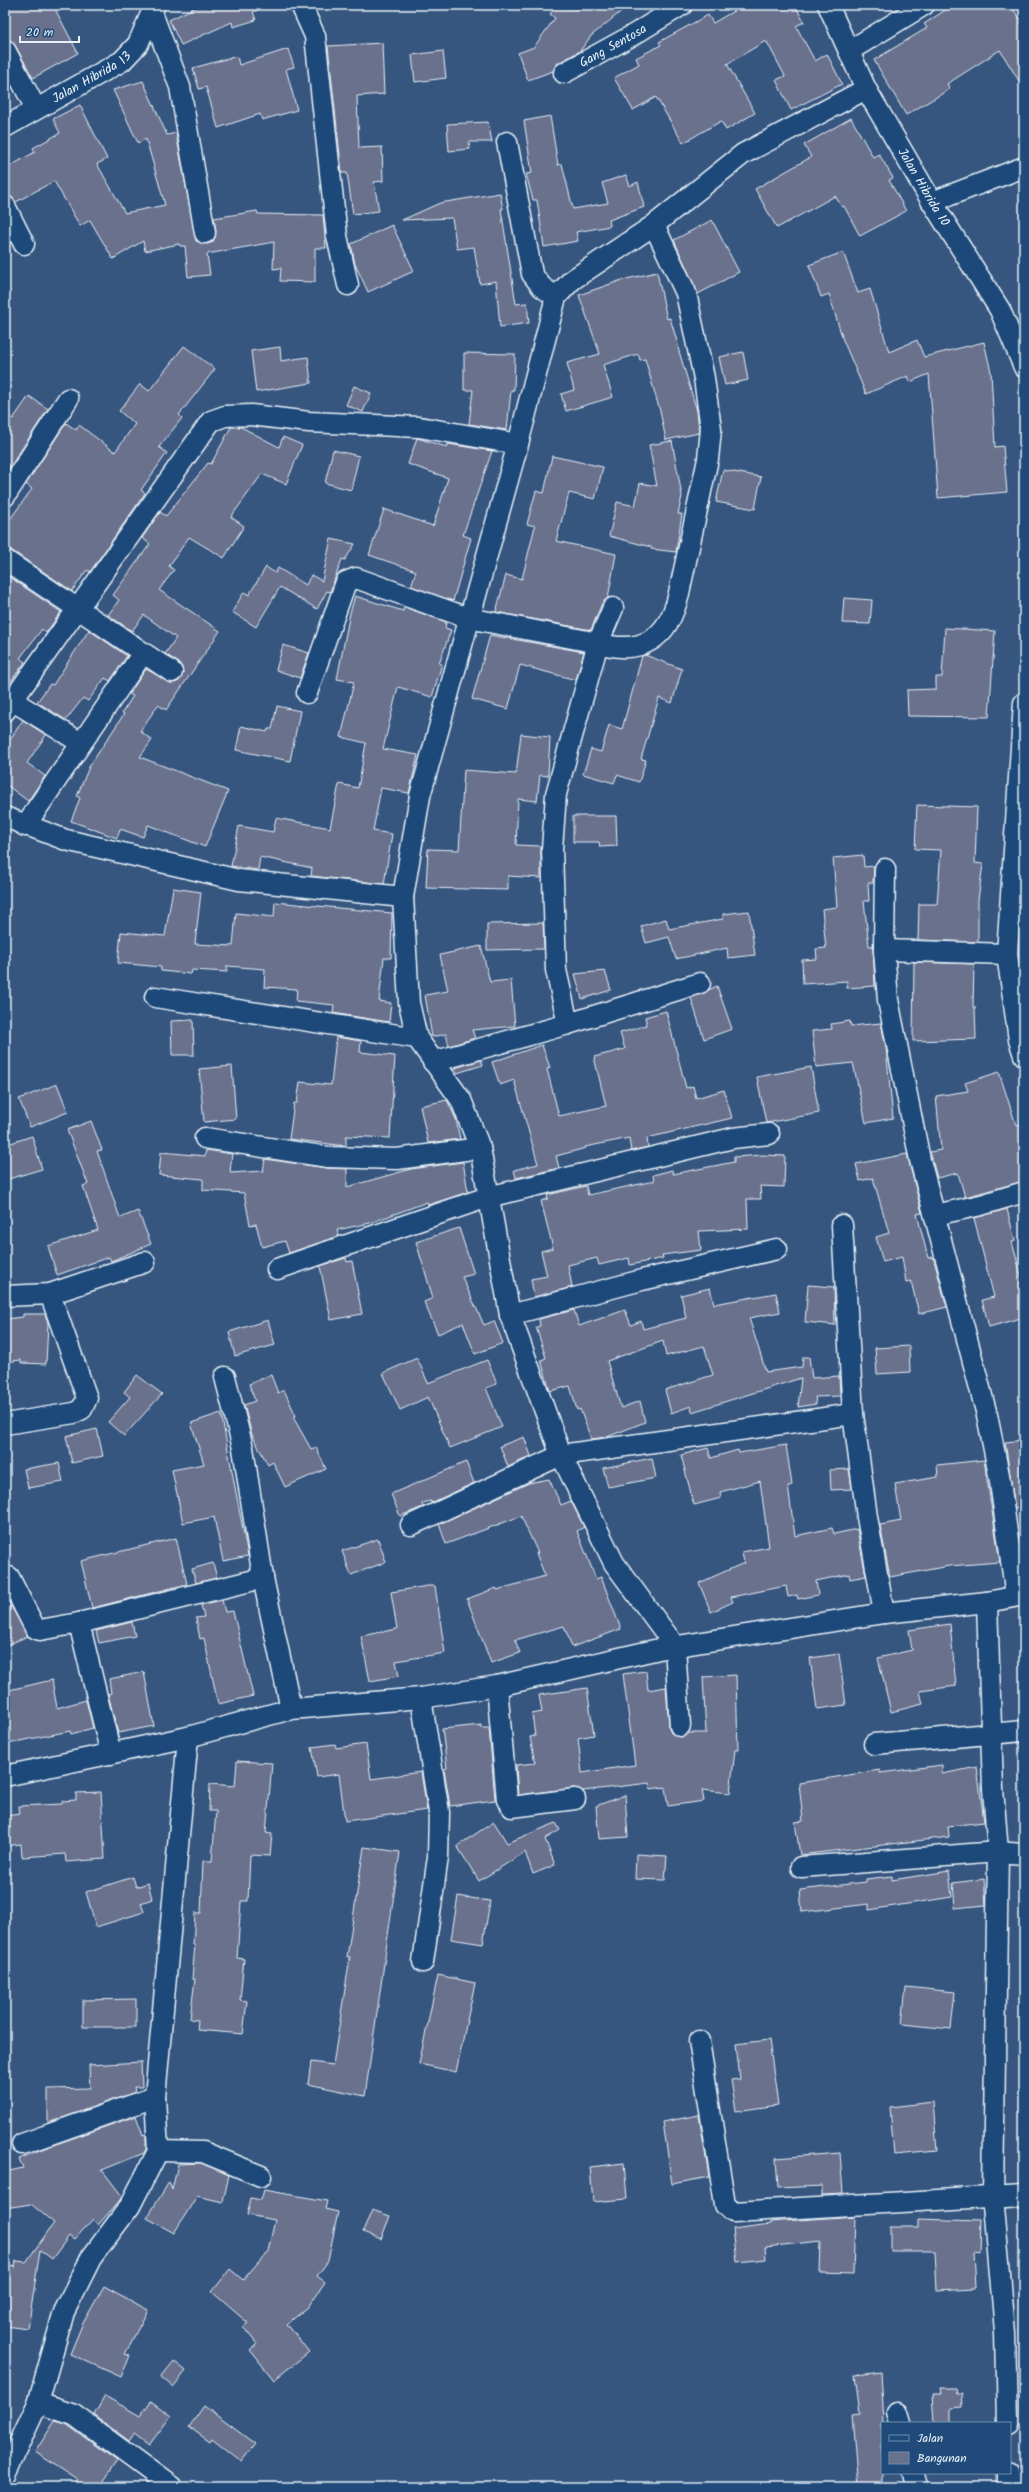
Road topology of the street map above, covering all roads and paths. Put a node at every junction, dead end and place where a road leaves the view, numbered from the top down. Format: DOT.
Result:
graph roads {
  1 [pos="301,5"];
  2 [pos="682,5"];
  3 [pos="828,5"];
  4 [pos="924,5"];
  5 [pos="153,9"];
  6 [pos="5,50"];
  7 [pos="849,51"];
  8 [pos="564,72"];
  9 [pos="866,90"];
  10 [pos="36,109"];
  11 [pos="5,127"];
  12 [pos="507,142"];
  13 [pos="1024,167"];
  14 [pos="932,202"];
  15 [pos="5,206"];
  16 [pos="654,225"];
  17 [pos="205,233"];
  18 [pos="24,244"];
  19 [pos="348,285"];
  20 [pos="556,297"];
  21 [pos="1024,367"];
  22 [pos="68,399"];
  23 [pos="518,444"];
  24 [pos="5,496"];
  25 [pos="5,560"];
  26 [pos="79,608"];
  27 [pos="612,608"];
  28 [pos="468,618"];
  29 [pos="598,643"];
  30 [pos="143,652"];
  31 [pos="172,672"];
  32 [pos="307,693"];
  33 [pos="7,702"];
  34 [pos="1024,714"];
  35 [pos="81,743"];
  36 [pos="5,817"];
  37 [pos="26,826"];
  38 [pos="1018,853"];
  39 [pos="885,869"];
  40 [pos="403,897"];
  41 [pos="884,950"];
  42 [pos="1007,954"];
  43 [pos="700,983"];
  44 [pos="155,997"];
  45 [pos="568,1024"];
  46 [pos="417,1038"];
  47 [pos="1024,1055"];
  48 [pos="433,1062"];
  49 [pos="769,1134"];
  50 [pos="205,1138"];
  51 [pos="480,1148"];
  52 [pos="1024,1192"];
  53 [pos="488,1197"];
  54 [pos="935,1215"];
  55 [pos="842,1225"];
  56 [pos="777,1249"];
  57 [pos="146,1262"];
  58 [pos="277,1269"];
  59 [pos="50,1294"];
  60 [pos="5,1296"];
  61 [pos="510,1315"];
  62 [pos="225,1377"];
  63 [pos="853,1414"];
  64 [pos="5,1424"];
  65 [pos="561,1454"];
  66 [pos="411,1525"];
  67 [pos="10,1577"];
  68 [pos="263,1578"];
  69 [pos="1020,1595"];
  70 [pos="987,1602"];
  71 [pos="884,1613"];
  72 [pos="79,1623"];
  73 [pos="675,1646"];
  74 [pos="497,1686"];
  75 [pos="422,1698"];
  76 [pos="291,1709"];
  77 [pos="680,1726"];
  78 [pos="1024,1731"];
  79 [pos="992,1733"];
  80 [pos="188,1737"];
  81 [pos="874,1744"];
  82 [pos="110,1754"];
  83 [pos="5,1776"];
  84 [pos="575,1799"];
  85 [pos="998,1852"];
  86 [pos="1024,1854"];
  87 [pos="801,1867"];
  88 [pos="423,1962"];
  89 [pos="699,2041"];
  90 [pos="155,2097"];
  91 [pos="22,2144"];
  92 [pos="158,2151"];
  93 [pos="261,2176"];
  94 [pos="993,2195"];
  95 [pos="1024,2195"];
  96 [pos="38,2403"];
  97 [pos="1007,2422"];
  98 [pos="5,2474"];
  99 [pos="913,2474"];
  100 [pos="1008,2474"];
  101 [pos="172,2487"];
  102 [pos="916,2487"];
  103 [pos="1008,2487"];
  1 -- 19 [label="street"];
  2 -- 8 [label="street, Gang Sentosa"];
  3 -- 7 [label="street, Jalan Hibrida 10"];
  4 -- 7 [label="street"];
  5 -- 10 [label="street, Jalan Hibrida 13"];
  5 -- 17 [label="street"];
  6 -- 10 [label="street"];
  7 -- 9 [label="street, Jalan Hibrida 10"];
  9 -- 14 [label="street, Jalan Hibrida 10"];
  9 -- 16 [label="street"];
  10 -- 11 [label="street, Jalan Hibrida 13"];
  12 -- 20 [label="street"];
  13 -- 14 [label="street"];
  14 -- 21 [label="street, Jalan Hibrida 10"];
  15 -- 18 [label="street"];
  16 -- 20 [label="street"];
  16 -- 29 [label="street"];
  20 -- 23 [label="street"];
  22 -- 24 [label="street"];
  23 -- 26 [label="street"];
  23 -- 28 [label="street"];
  25 -- 26 [label="street"];
  26 -- 30 [label="street"];
  26 -- 33 [label="street"];
  27 -- 29 [label="street"];
  28 -- 29 [label="street"];
  28 -- 32 [label="street"];
  28 -- 40 [label="street"];
  29 -- 45 [label="street"];
  30 -- 31 [label="street"];
  30 -- 35 [label="street"];
  33 -- 35 [label="street"];
  34 -- 38 [label="street"];
  35 -- 37 [label="street"];
  36 -- 37 [label="street"];
  37 -- 40 [label="street"];
  38 -- 42 [label="street"];
  39 -- 41 [label="street"];
  40 -- 46 [label="street"];
  41 -- 42 [label="street"];
  41 -- 54 [label="street"];
  42 -- 47 [label="street"];
  43 -- 45 [label="street"];
  44 -- 46 [label="street"];
  45 -- 48 [label="street"];
  46 -- 48 [label="street"];
  48 -- 51 [label="street"];
  49 -- 53 [label="street"];
  50 -- 51 [label="street"];
  51 -- 53 [label="street"];
  52 -- 54 [label="street"];
  53 -- 58 [label="street"];
  53 -- 61 [label="street"];
  54 -- 69 [label="street"];
  55 -- 63 [label="street"];
  56 -- 61 [label="street"];
  57 -- 59 [label="street"];
  59 -- 60 [label="street"];
  59 -- 64 [label="street"];
  61 -- 65 [label="street"];
  62 -- 68 [label="street"];
  63 -- 65 [label="street"];
  63 -- 71 [label="street"];
  65 -- 66 [label="street"];
  65 -- 73 [label="street"];
  67 -- 72 [label="street"];
  68 -- 72 [label="street"];
  68 -- 76 [label="street"];
  69 -- 70 [label="street"];
  70 -- 71 [label="street"];
  70 -- 79 [label="street"];
  71 -- 73 [label="street"];
  72 -- 82 [label="street"];
  73 -- 74 [label="street"];
  73 -- 77 [label="street"];
  74 -- 75 [label="street"];
  74 -- 84 [label="street"];
  75 -- 76 [label="street"];
  75 -- 88 [label="street"];
  76 -- 80 [label="street"];
  78 -- 79 [label="street"];
  79 -- 81 [label="street"];
  79 -- 85 [label="street"];
  80 -- 82 [label="street"];
  80 -- 90 [label="street"];
  82 -- 83 [label="street"];
  85 -- 86 [label="street"];
  85 -- 87 [label="street"];
  85 -- 94 [label="street"];
  89 -- 94 [label="street"];
  90 -- 91 [label="street"];
  90 -- 92 [label="street"];
  92 -- 93 [label="street"];
  92 -- 96 [label="street"];
  94 -- 95 [label="street"];
  94 -- 97 [label="street"];
  96 -- 98 [label="street"];
  96 -- 101 [label="street"];
  99 -- 102 [label="street"];
  100 -- 103 [label="street"];
}
